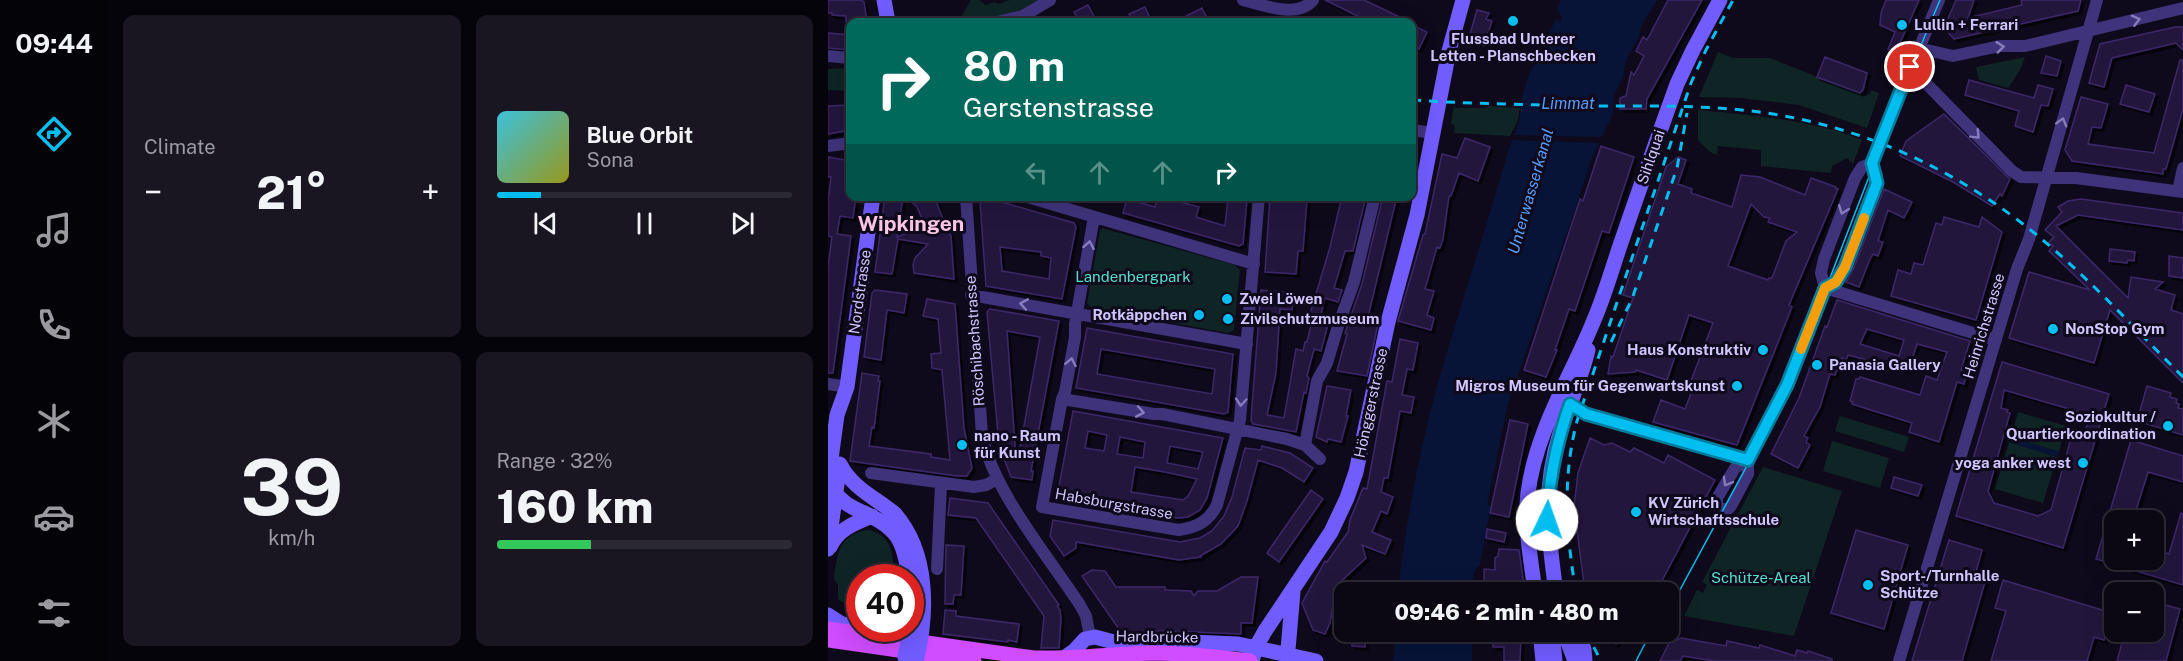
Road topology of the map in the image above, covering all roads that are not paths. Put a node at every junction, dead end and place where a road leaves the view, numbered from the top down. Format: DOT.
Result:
graph roads {
  1 [pos="885,0"];
  2 [pos="1050,0"];
  3 [pos="1243,0"];
  4 [pos="1313,0"];
  5 [pos="1463,0"];
  6 [pos="1720,0"];
  7 [pos="1939,0"];
  8 [pos="2097,0"];
  9 [pos="2183,8"];
  10 [pos="887,18"];
  11 [pos="1014,18"];
  12 [pos="2088,31"];
  13 [pos="1918,48"];
  14 [pos="828,56"];
  15 [pos="846,58"];
  16 [pos="1910,67"];
  17 [pos="1416,131"];
  18 [pos="1433,133"];
  19 [pos="846,144"];
  20 [pos="828,146"];
  21 [pos="1872,163"];
  22 [pos="2183,168"];
  23 [pos="2045,178"];
  24 [pos="2180,192"];
  25 [pos="872,201"];
  26 [pos="966,201"];
  27 [pos="1041,201"];
  28 [pos="1259,201"];
  29 [pos="1374,201"];
  30 [pos="1094,217"];
  31 [pos="1254,264"];
  32 [pos="1825,288"];
  33 [pos="971,295"];
  34 [pos="1077,314"];
  35 [pos="1594,320"];
  36 [pos="1996,340"];
  37 [pos="1247,344"];
  38 [pos="1567,381"];
  39 [pos="828,384"];
  40 [pos="847,387"];
  41 [pos="1062,399"];
  42 [pos="1570,404"];
  43 [pos="1232,428"];
  44 [pos="1305,445"];
  45 [pos="1320,459"];
  46 [pos="840,464"];
  47 [pos="871,473"];
  48 [pos="997,479"];
  49 [pos="941,484"];
  50 [pos="830,488"];
  51 [pos="861,491"];
  52 [pos="1042,507"];
  53 [pos="1542,515"];
  54 [pos="872,516"];
  55 [pos="1023,520"];
  56 [pos="828,551"];
  57 [pos="906,564"];
  58 [pos="937,568"];
  59 [pos="1534,582"];
  60 [pos="1545,582"];
  61 [pos="1554,582"];
  62 [pos="1565,582"];
  63 [pos="1293,589"];
  64 [pos="830,621"];
  65 [pos="846,625"];
  66 [pos="846,625"];
  67 [pos="1090,637"];
  68 [pos="924,641"];
  69 [pos="908,642"];
  70 [pos="1541,642"];
  71 [pos="1552,642"];
  72 [pos="1568,642"];
  73 [pos="1581,642"];
  74 [pos="832,643"];
  75 [pos="1253,656"];
  76 [pos="1287,657"];
  77 [pos="933,658"];
  78 [pos="1064,658"];
  79 [pos="904,661"];
  80 [pos="916,661"];
  81 [pos="974,661"];
  82 [pos="1316,661"];
  83 [pos="1543,661"];
  84 [pos="1555,661"];
  85 [pos="1575,661"];
  86 [pos="1585,661"];
  87 [pos="1899,661"];
  1 -- 10 [label="street"];
  2 -- 11 [label="street"];
  3 -- 4 [label="street"];
  5 -- 18 [label="street, Hönggerstrasse"];
  6 -- 35 [label="street, Sihlquai"];
  7 -- 13 [label="street"];
  8 -- 12 [label="street, Heinrichstrasse"];
  12 -- 9 [label="street, one-way"];
  13 -- 12 [label="street, one-way"];
  23 -- 12 [label="street, Heinrichstrasse, one-way"];
  13 -- 16 [label="street"];
  14 -- 15 [label="street"];
  16 -- 21 [label="street"];
  16 -- 23 [label="street, one-way"];
  17 -- 18 [label="street"];
  18 -- 63 [label="street, Hönggerstrasse"];
  19 -- 20 [label="street"];
  21 -- 32 [label="street, one-way"];
  21 -- 32 [label="street"];
  22 -- 24 [label="street"];
  23 -- 24 [label="street"];
  23 -- 36 [label="street, Heinrichstrasse"];
  25 -- 40 [label="street, Nordstrasse"];
  26 -- 33 [label="street, Röschibachstrasse"];
  27 -- 30 [label="street"];
  28 -- 31 [label="street, Habsburgstrasse"];
  29 -- 44 [label="street"];
  30 -- 31 [label="street"];
  34 -- 30 [label="street, one-way"];
  31 -- 37 [label="street, Habsburgstrasse"];
  32 -- 36 [label="street"];
  32 -- 42 [label="street"];
  34 -- 33 [label="street, one-way"];
  33 -- 48 [label="street, Röschibachstrasse"];
  34 -- 37 [label="street"];
  41 -- 34 [label="street, one-way"];
  35 -- 38 [label="street, Sihlquai"];
  35 -- 42 [label="street, Sihlquai"];
  36 -- 87 [label="street, Heinrichstrasse"];
  37 -- 43 [label="street, Habsburgstrasse, one-way"];
  38 -- 53 [label="street"];
  38 -- 59 [label="street, Sihlquai"];
  39 -- 40 [label="street"];
  40 -- 46 [label="street, Nordstrasse"];
  40 -- 50 [label="street, Nordstrasse"];
  41 -- 43 [label="street, one-way"];
  41 -- 52 [label="street"];
  42 -- 53 [label="street"];
  42 -- 62 [label="street"];
  43 -- 44 [label="street"];
  43 -- 52 [label="street, Habsburgstrasse"];
  44 -- 45 [label="street"];
  46 -- 50 [label="street, Nordstrasse"];
  46 -- 51 [label="street"];
  47 -- 49 [label="street"];
  48 -- 49 [label="street"];
  48 -- 55 [label="street, Röschibachstrasse"];
  49 -- 58 [label="street"];
  50 -- 51 [label="street"];
  50 -- 54 [label="street"];
  50 -- 56 [label="street, Nordstrasse"];
  51 -- 80 [label="street, bridge"];
  52 -- 55 [label="street"];
  53 -- 60 [label="street"];
  53 -- 61 [label="street"];
  54 -- 56 [label="street"];
  54 -- 57 [label="street"];
  55 -- 67 [label="street, Röschibachstrasse"];
  63 -- 75 [label="street, Hönggerstrasse"];
  63 -- 76 [label="street, Hönggerstrasse"];
  64 -- 65 [label="street"];
  64 -- 66 [label="main road, Hardbrücke"];
  67 -- 75 [label="street"];
  67 -- 78 [label="street"];
  68 -- 78 [label="main road, Hardbrücke"];
  69 -- 79 [label="street, bridge"];
  70 -- 83 [label="street"];
  71 -- 84 [label="street"];
  72 -- 85 [label="street"];
  73 -- 86 [label="street"];
  74 -- 77 [label="main road"];
  75 -- 76 [label="street"];
  75 -- 78 [label="main road, Hardbrücke"];
  76 -- 82 [label="street"];
  77 -- 81 [label="main road"];
}
